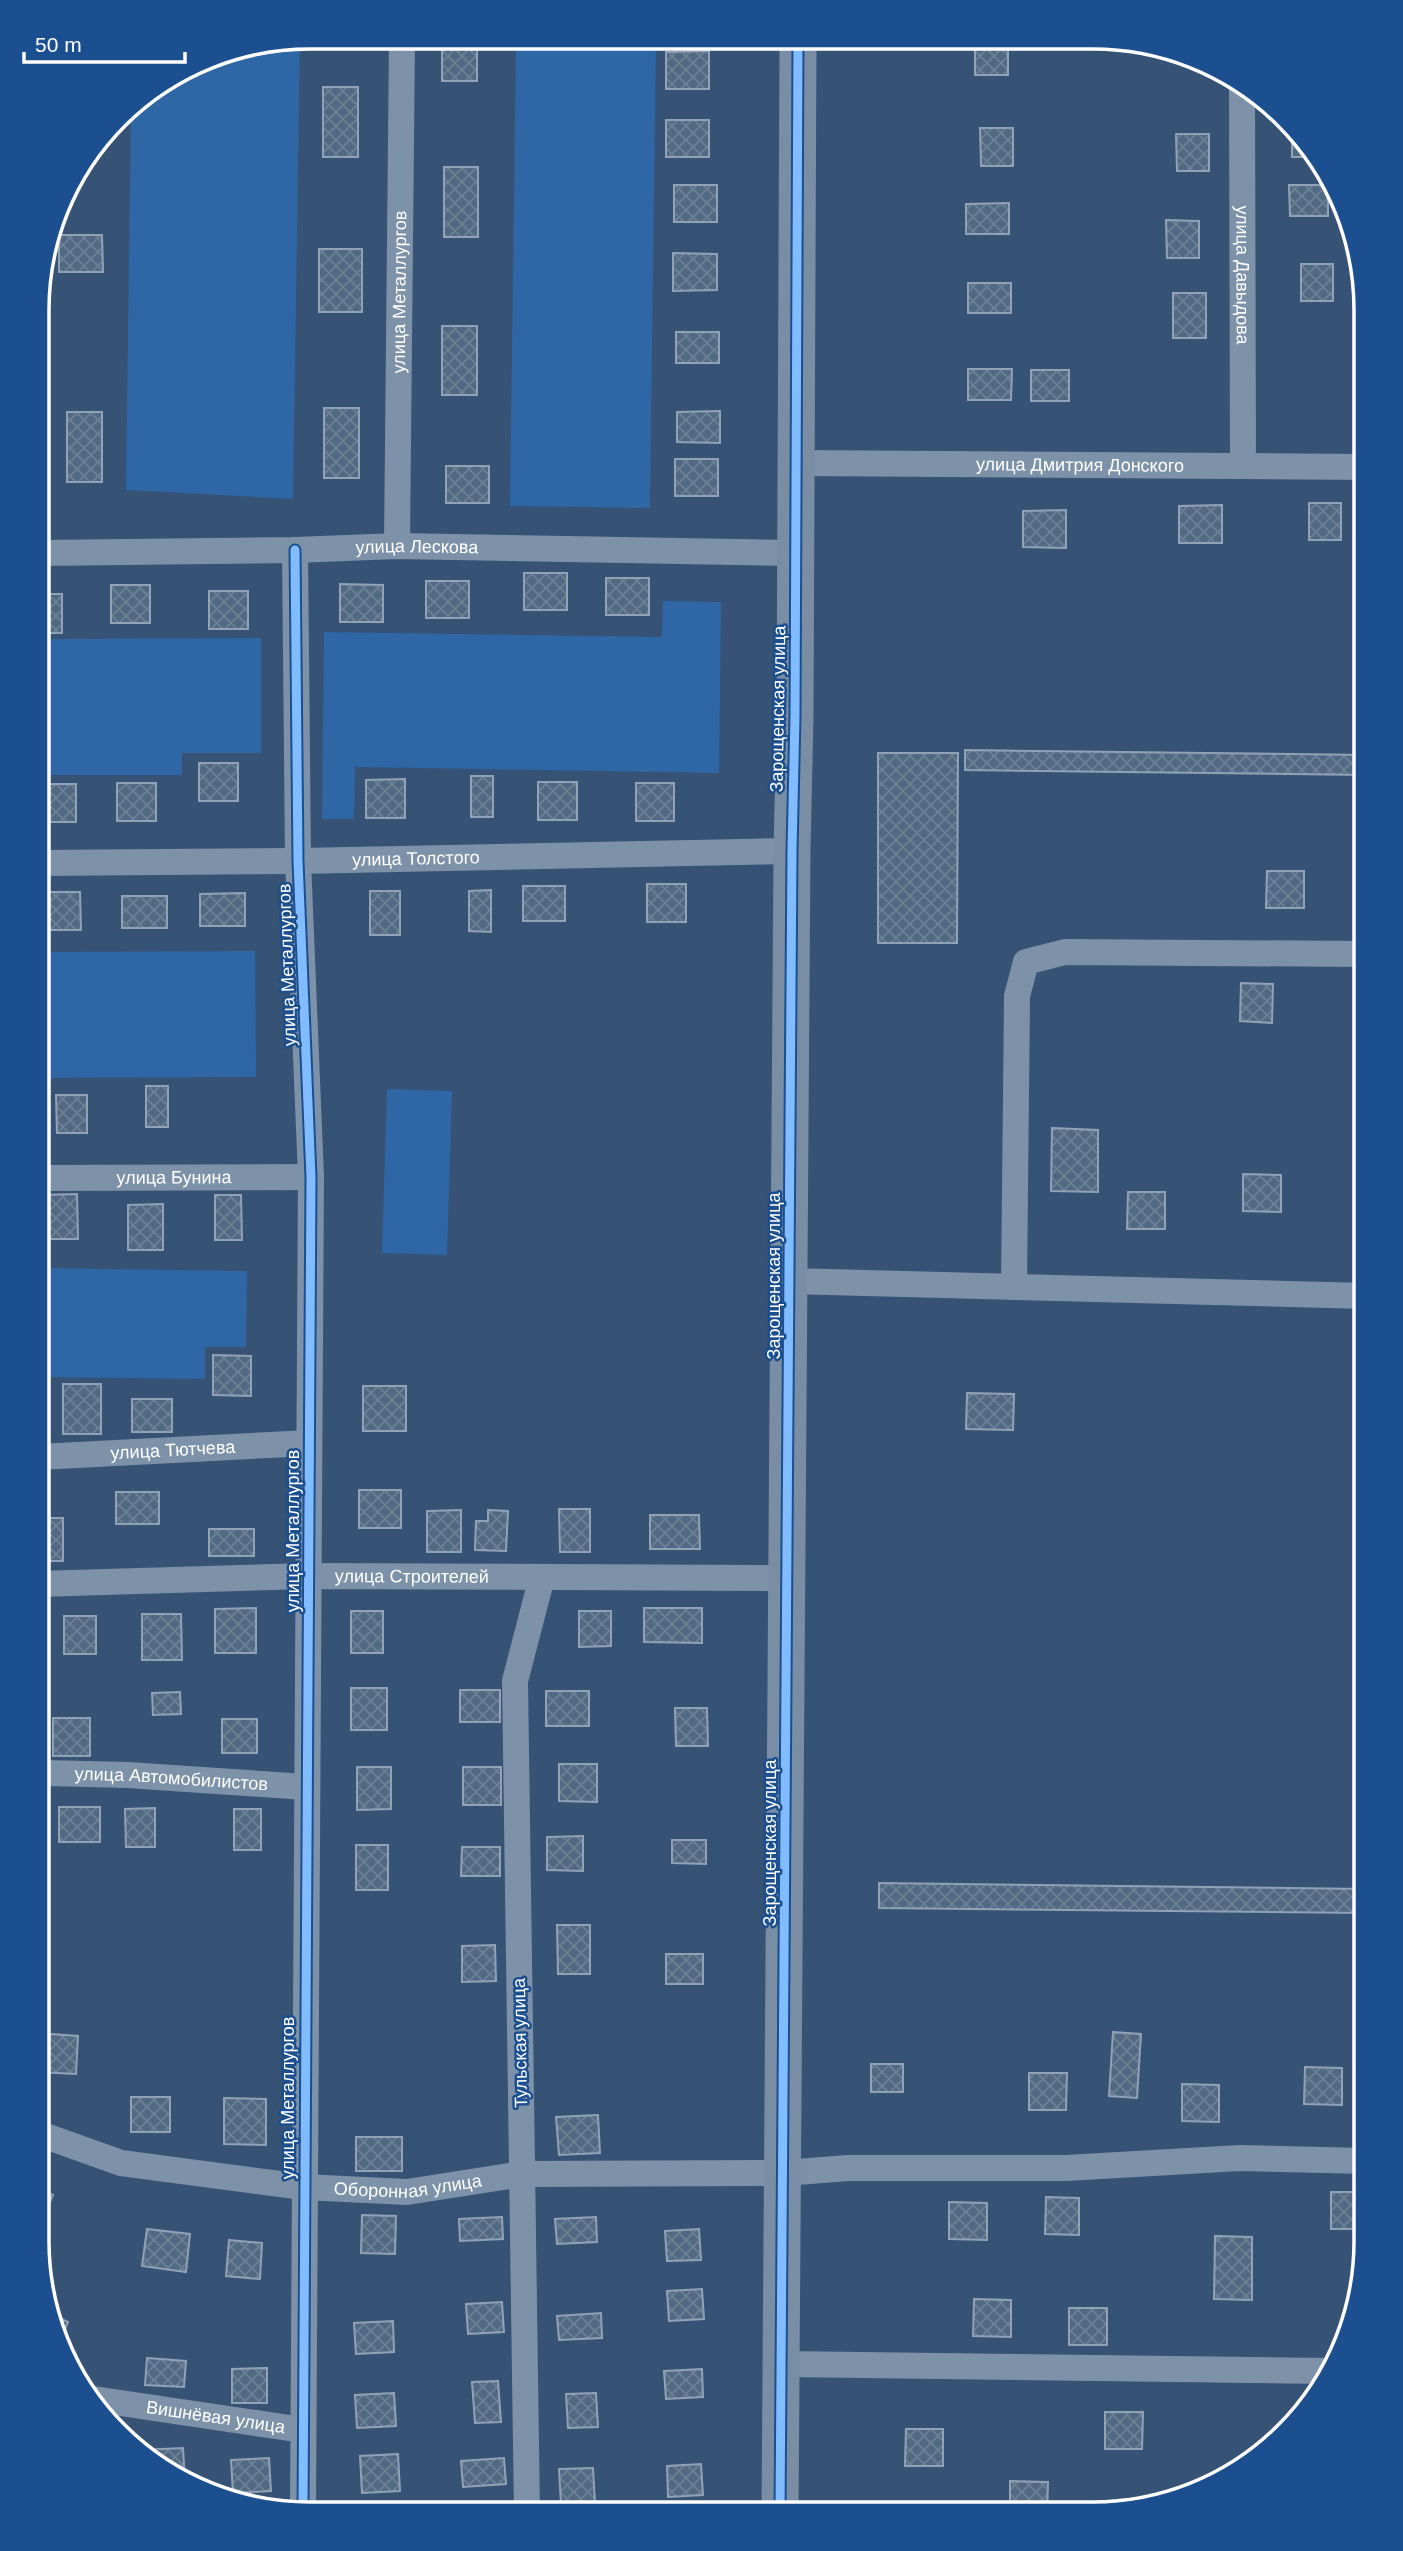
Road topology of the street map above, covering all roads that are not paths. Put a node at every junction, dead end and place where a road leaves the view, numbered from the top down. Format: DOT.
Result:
graph roads {
  1 [pos="402,49"];
  2 [pos="798,49"];
  3 [pos="1242,96"];
  4 [pos="795,463"];
  5 [pos="1243,466"];
  6 [pos="1354,467"];
  7 [pos="397,546"];
  8 [pos="295,550"];
  9 [pos="795,552"];
  10 [pos="49,553"];
  11 [pos="792,851"];
  12 [pos="298,861"];
  13 [pos="49,863"];
  14 [pos="1354,954"];
  15 [pos="311,1177"];
  16 [pos="49,1178"];
  17 [pos="790,1281"];
  18 [pos="1014,1287"];
  19 [pos="1354,1296"];
  20 [pos="309,1443"];
  21 [pos="49,1456"];
  22 [pos="308,1576"];
  23 [pos="542,1577"];
  24 [pos="788,1578"];
  25 [pos="49,1584"];
  26 [pos="49,1773"];
  27 [pos="306,1787"];
  28 [pos="49,2137"];
  29 [pos="1354,2161"];
  30 [pos="522,2174"];
  31 [pos="784,2174"];
  32 [pos="303,2187"];
  33 [pos="782,2364"];
  34 [pos="1320,2371"];
  35 [pos="103,2400"];
  36 [pos="303,2430"];
  37 [pos="303,2502"];
  38 [pos="527,2502"];
  39 [pos="780,2502"];
  1 -- 7 [label="street, улица Металлургов"];
  2 -- 4 [label="street, Зарощенская улица"];
  3 -- 5 [label="street, улица Давыдова"];
  4 -- 5 [label="street, улица Дмитрия Донского"];
  4 -- 9 [label="street, Зарощенская улица"];
  5 -- 6 [label="street, улица Дмитрия Донского"];
  7 -- 8 [label="street, улица Лескова"];
  7 -- 9 [label="street, улица Лескова"];
  8 -- 10 [label="street, улица Лескова"];
  8 -- 12 [label="street, улица Металлургов"];
  9 -- 11 [label="street, Зарощенская улица"];
  11 -- 12 [label="street, улица Толстого"];
  11 -- 17 [label="street, Зарощенская улица"];
  12 -- 13 [label="street, улица Толстого"];
  12 -- 15 [label="street, улица Металлургов"];
  14 -- 18 [label="street"];
  15 -- 16 [label="street, улица Бунина"];
  15 -- 20 [label="street, улица Металлургов"];
  17 -- 18 [label="street"];
  17 -- 24 [label="street, Зарощенская улица"];
  18 -- 19 [label="street"];
  20 -- 21 [label="street, улица Тютчева"];
  20 -- 22 [label="street, улица Металлургов"];
  22 -- 23 [label="street, улица Строителей"];
  22 -- 25 [label="street, улица Строителей"];
  22 -- 27 [label="street, улица Металлургов"];
  23 -- 24 [label="street, улица Строителей"];
  23 -- 30 [label="street, Тульская улица"];
  24 -- 31 [label="street, Зарощенская улица"];
  26 -- 27 [label="street, улица Автомобилистов"];
  27 -- 32 [label="street, улица Металлургов"];
  28 -- 32 [label="street, Оборонная улица"];
  29 -- 31 [label="street, Оборонная улица"];
  30 -- 31 [label="street, Оборонная улица"];
  30 -- 32 [label="street, Оборонная улица"];
  30 -- 38 [label="street, Тульская улица"];
  31 -- 33 [label="street, Зарощенская улица"];
  32 -- 36 [label="street, улица Металлургов"];
  33 -- 34 [label="street"];
  33 -- 39 [label="street, Зарощенская улица"];
  35 -- 36 [label="street, Вишнёвая улица"];
  36 -- 37 [label="street, улица Металлургов"];
}
